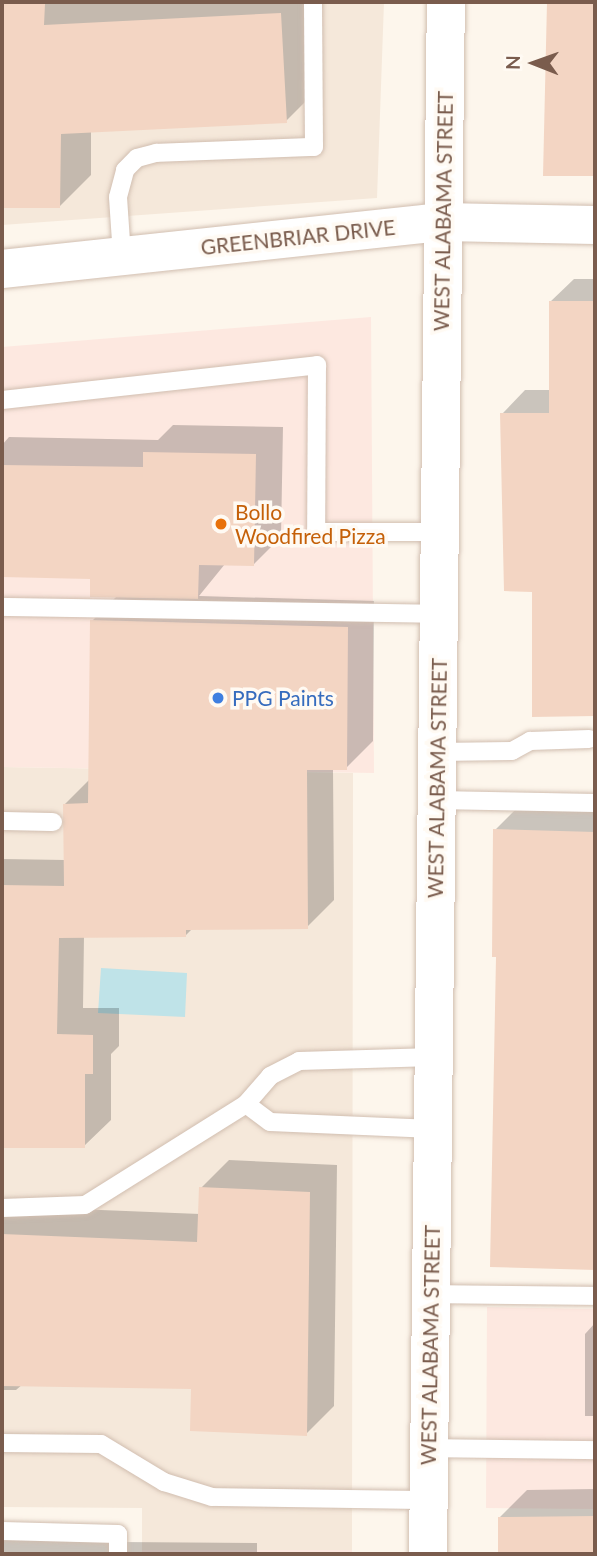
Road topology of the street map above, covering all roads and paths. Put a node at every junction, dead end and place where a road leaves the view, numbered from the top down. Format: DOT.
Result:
graph roads {
  1 [pos="313,2"];
  2 [pos="446,2"];
  3 [pos="443,222"];
  4 [pos="595,225"];
  5 [pos="122,256"];
  6 [pos="2,269"];
  7 [pos="2,400"];
  8 [pos="440,532"];
  9 [pos="2,607"];
  10 [pos="439,614"];
  11 [pos="589,739"];
  12 [pos="437,752"];
  13 [pos="437,800"];
  14 [pos="595,803"];
  15 [pos="2,821"];
  16 [pos="53,822"];
  17 [pos="434,1057"];
  18 [pos="246,1104"];
  19 [pos="433,1129"];
  20 [pos="2,1208"];
  21 [pos="431,1294"];
  22 [pos="595,1296"];
  23 [pos="2,1443"];
  24 [pos="429,1448"];
  25 [pos="595,1450"];
  26 [pos="429,1500"];
  27 [pos="2,1531"];
  28 [pos="118,1554"];
  29 [pos="428,1554"];
  1 -- 5 [label="lane"];
  2 -- 3 [label="street, WEST ALABAMA STREET"];
  3 -- 4 [label="street, GREENBRIAR DRIVE"];
  3 -- 5 [label="street, GREENBRIAR DRIVE"];
  3 -- 8 [label="street, WEST ALABAMA STREET"];
  5 -- 6 [label="street, GREENBRIAR DRIVE"];
  7 -- 8 [label="lane"];
  8 -- 10 [label="street, WEST ALABAMA STREET"];
  9 -- 10 [label="lane"];
  10 -- 12 [label="street, WEST ALABAMA STREET"];
  11 -- 12 [label="lane"];
  12 -- 13 [label="street, WEST ALABAMA STREET"];
  13 -- 14 [label="lane"];
  13 -- 17 [label="street, WEST ALABAMA STREET"];
  15 -- 16 [label="lane"];
  17 -- 18 [label="lane"];
  17 -- 19 [label="street, WEST ALABAMA STREET"];
  18 -- 19 [label="lane"];
  18 -- 20 [label="lane"];
  19 -- 21 [label="street, WEST ALABAMA STREET"];
  21 -- 22 [label="lane"];
  21 -- 24 [label="street, WEST ALABAMA STREET"];
  23 -- 26 [label="lane"];
  24 -- 25 [label="lane"];
  24 -- 26 [label="street, WEST ALABAMA STREET"];
  26 -- 29 [label="street, WEST ALABAMA STREET"];
  27 -- 28 [label="lane"];
}
